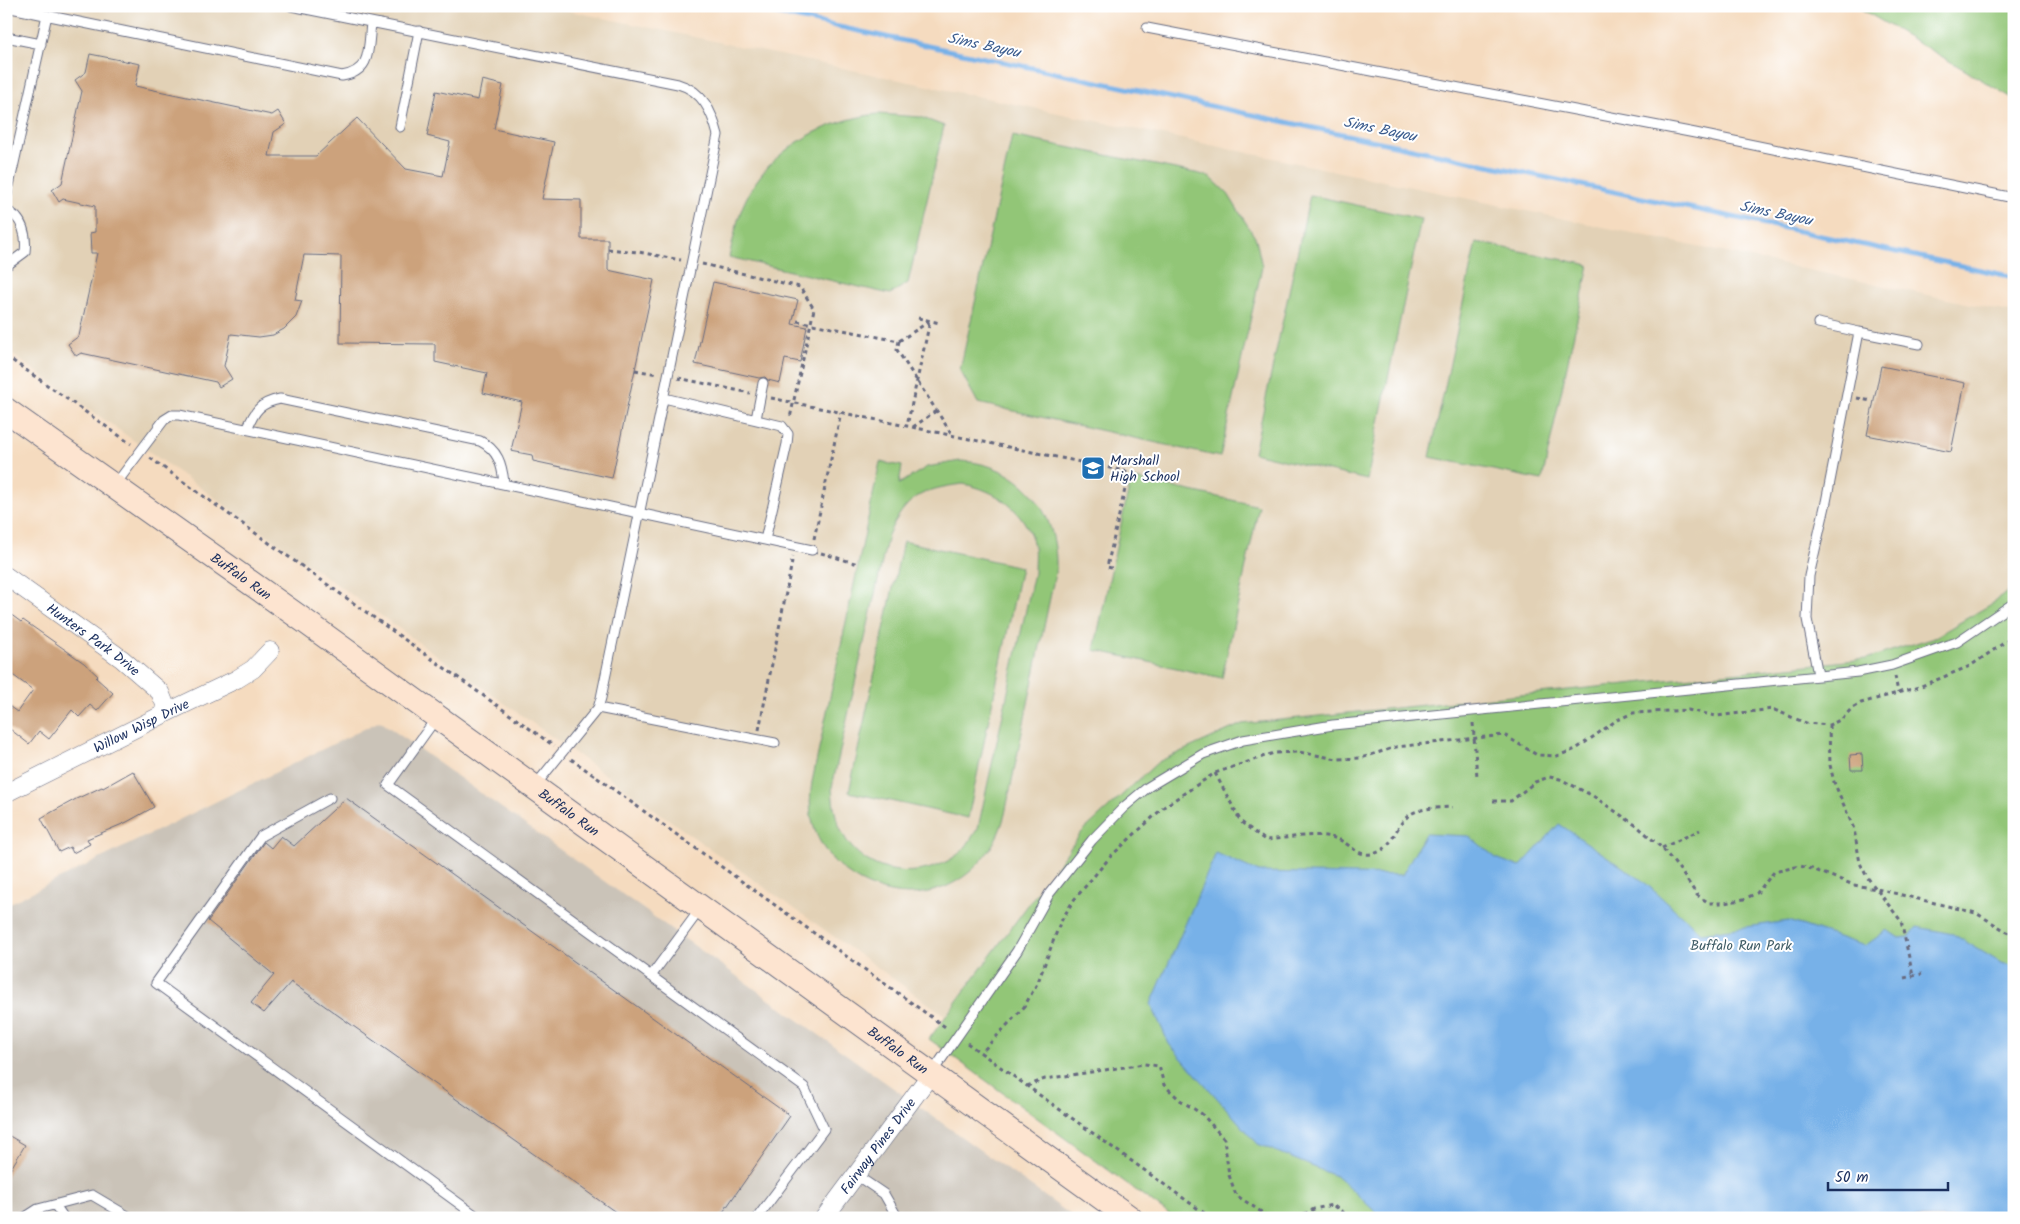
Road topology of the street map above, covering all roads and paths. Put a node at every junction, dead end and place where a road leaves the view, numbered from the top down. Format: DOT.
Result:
graph roads {
  1 [pos="291,6"];
  2 [pos="6,7"];
  3 [pos="47,15"];
  4 [pos="371,23"];
  5 [pos="1147,28"];
  6 [pos="419,31"];
  7 [pos="6,37"];
  8 [pos="41,44"];
  9 [pos="400,128"];
  10 [pos="2014,198"];
  11 [pos="6,199"];
  12 [pos="6,212"];
  13 [pos="608,249"];
  14 [pos="692,262"];
  15 [pos="6,266"];
  16 [pos="918,318"];
  17 [pos="797,320"];
  18 [pos="930,321"];
  19 [pos="940,322"];
  20 [pos="810,323"];
  21 [pos="1818,323"];
  22 [pos="1858,332"];
  23 [pos="899,341"];
  24 [pos="1920,344"];
  25 [pos="6,356"];
  26 [pos="635,370"];
  27 [pos="668,376"];
  28 [pos="917,382"];
  29 [pos="763,383"];
  30 [pos="760,396"];
  31 [pos="664,398"];
  32 [pos="794,403"];
  33 [pos="6,410"];
  34 [pos="936,411"];
  35 [pos="841,412"];
  36 [pos="756,419"];
  37 [pos="782,426"];
  38 [pos="907,426"];
  39 [pos="913,427"];
  40 [pos="247,429"];
  41 [pos="953,436"];
  42 [pos="140,451"];
  43 [pos="504,483"];
  44 [pos="114,486"];
  45 [pos="640,512"];
  46 [pos="765,540"];
  47 [pos="795,546"];
  48 [pos="812,550"];
  49 [pos="858,564"];
  50 [pos="1112,568"];
  51 [pos="6,576"];
  52 [pos="2014,603"];
  53 [pos="2014,636"];
  54 [pos="270,651"];
  55 [pos="1892,665"];
  56 [pos="1818,675"];
  57 [pos="1898,693"];
  58 [pos="598,708"];
  59 [pos="1472,711"];
  60 [pos="168,712"];
  61 [pos="437,716"];
  62 [pos="1830,725"];
  63 [pos="757,739"];
  64 [pos="1474,739"];
  65 [pos="775,743"];
  66 [pos="562,752"];
  67 [pos="1215,773"];
  68 [pos="1477,777"];
  69 [pos="534,787"];
  70 [pos="6,793"];
  71 [pos="330,798"];
  72 [pos="1493,801"];
  73 [pos="1452,807"];
  74 [pos="1700,830"];
  75 [pos="1662,848"];
  76 [pos="1877,889"];
  77 [pos="701,908"];
  78 [pos="2014,936"];
  79 [pos="1922,974"];
  80 [pos="651,976"];
  81 [pos="1913,976"];
  82 [pos="1904,978"];
  83 [pos="957,1036"];
  84 [pos="981,1053"];
  85 [pos="931,1074"];
  86 [pos="1027,1086"];
  87 [pos="856,1175"];
  88 [pos="55,1204"];
  89 [pos="758,1217"];
  90 [pos="24,1218"];
  91 [pos="64,1218"];
  92 [pos="131,1218"];
  93 [pos="479,1218"];
  94 [pos="824,1218"];
  95 [pos="893,1218"];
  96 [pos="1130,1218"];
  97 [pos="1211,1218"];
  98 [pos="1270,1218"];
  99 [pos="1297,1218"];
  100 [pos="1352,1218"];
  1 -- 4 [label="lane"];
  2 -- 3 [label="lane"];
  3 -- 4 [label="lane"];
  3 -- 8 [label="lane"];
  4 -- 6 [label="lane"];
  5 -- 10 [label="lane"];
  6 -- 9 [label="lane"];
  6 -- 14 [label="lane"];
  7 -- 8 [label="lane"];
  8 -- 11 [label="lane"];
  12 -- 15 [label="lane"];
  13 -- 14 [label="path"];
  14 -- 20 [label="path"];
  14 -- 27 [label="lane"];
  16 -- 18 [label="path"];
  17 -- 20 [label="path"];
  18 -- 19 [label="path"];
  18 -- 23 [label="path"];
  18 -- 28 [label="path"];
  20 -- 23 [label="path"];
  20 -- 32 [label="path"];
  21 -- 22 [label="lane"];
  22 -- 24 [label="lane"];
  22 -- 56 [label="lane"];
  23 -- 28 [label="path"];
  25 -- 42 [label="path"];
  26 -- 27 [label="path"];
  27 -- 30 [label="path"];
  27 -- 31 [label="lane"];
  28 -- 34 [label="path"];
  28 -- 38 [label="path"];
  29 -- 30 [label="lane"];
  30 -- 32 [label="path"];
  30 -- 36 [label="lane"];
  31 -- 36 [label="lane"];
  31 -- 45 [label="lane"];
  32 -- 35 [label="path"];
  32 -- 37 [label="path"];
  33 -- 44 [label="street, Buffalo Run"];
  34 -- 39 [label="path"];
  34 -- 41 [label="path"];
  35 -- 38 [label="path"];
  35 -- 48 [label="path"];
  36 -- 37 [label="lane"];
  37 -- 46 [label="lane"];
  38 -- 39 [label="path"];
  39 -- 41 [label="path"];
  40 -- 42 [label="lane"];
  40 -- 43 [label="lane"];
  40 -- 43 [label="lane"];
  41 -- 50 [label="path"];
  42 -- 44 [label="lane"];
  42 -- 66 [label="path"];
  43 -- 45 [label="lane"];
  44 -- 61 [label="street, Buffalo Run"];
  45 -- 46 [label="lane"];
  45 -- 58 [label="lane"];
  46 -- 47 [label="lane"];
  47 -- 48 [label="lane"];
  47 -- 63 [label="path"];
  48 -- 49 [label="path"];
  51 -- 60 [label="street, Hunters Park Drive"];
  52 -- 55 [label="lane"];
  53 -- 57 [label="path"];
  54 -- 60 [label="street, Willow Wisp Drive"];
  55 -- 56 [label="lane"];
  55 -- 57 [label="path"];
  56 -- 59 [label="lane"];
  57 -- 62 [label="path"];
  58 -- 63 [label="lane"];
  58 -- 66 [label="lane"];
  59 -- 64 [label="path"];
  59 -- 83 [label="lane"];
  60 -- 70 [label="street, Willow Wisp Drive"];
  61 -- 69 [label="street, Buffalo Run"];
  61 -- 80 [label="lane"];
  62 -- 64 [label="path"];
  62 -- 76 [label="path"];
  63 -- 65 [label="lane"];
  64 -- 67 [label="path"];
  64 -- 68 [label="path"];
  66 -- 69 [label="lane"];
  66 -- 83 [label="path"];
  67 -- 73 [label="path"];
  67 -- 84 [label="path"];
  69 -- 77 [label="street, Buffalo Run"];
  71 -- 93 [label="lane"];
  72 -- 75 [label="path"];
  74 -- 75 [label="path"];
  75 -- 76 [label="path"];
  76 -- 78 [label="path"];
  76 -- 81 [label="path"];
  77 -- 80 [label="lane"];
  77 -- 85 [label="street, Buffalo Run"];
  79 -- 81 [label="path"];
  80 -- 89 [label="lane"];
  81 -- 82 [label="path"];
  83 -- 84 [label="path"];
  83 -- 85 [label="lane"];
  84 -- 86 [label="path"];
  85 -- 87 [label="street, Fairway Pines Drive"];
  85 -- 96 [label="street, Buffalo Run"];
  86 -- 97 [label="path"];
  86 -- 98 [label="path"];
  87 -- 94 [label="street, Fairway Pines Drive"];
  87 -- 95 [label="lane"];
  88 -- 90 [label="lane"];
  88 -- 91 [label="lane"];
  88 -- 92 [label="lane"];
  99 -- 100 [label="path"];
}
